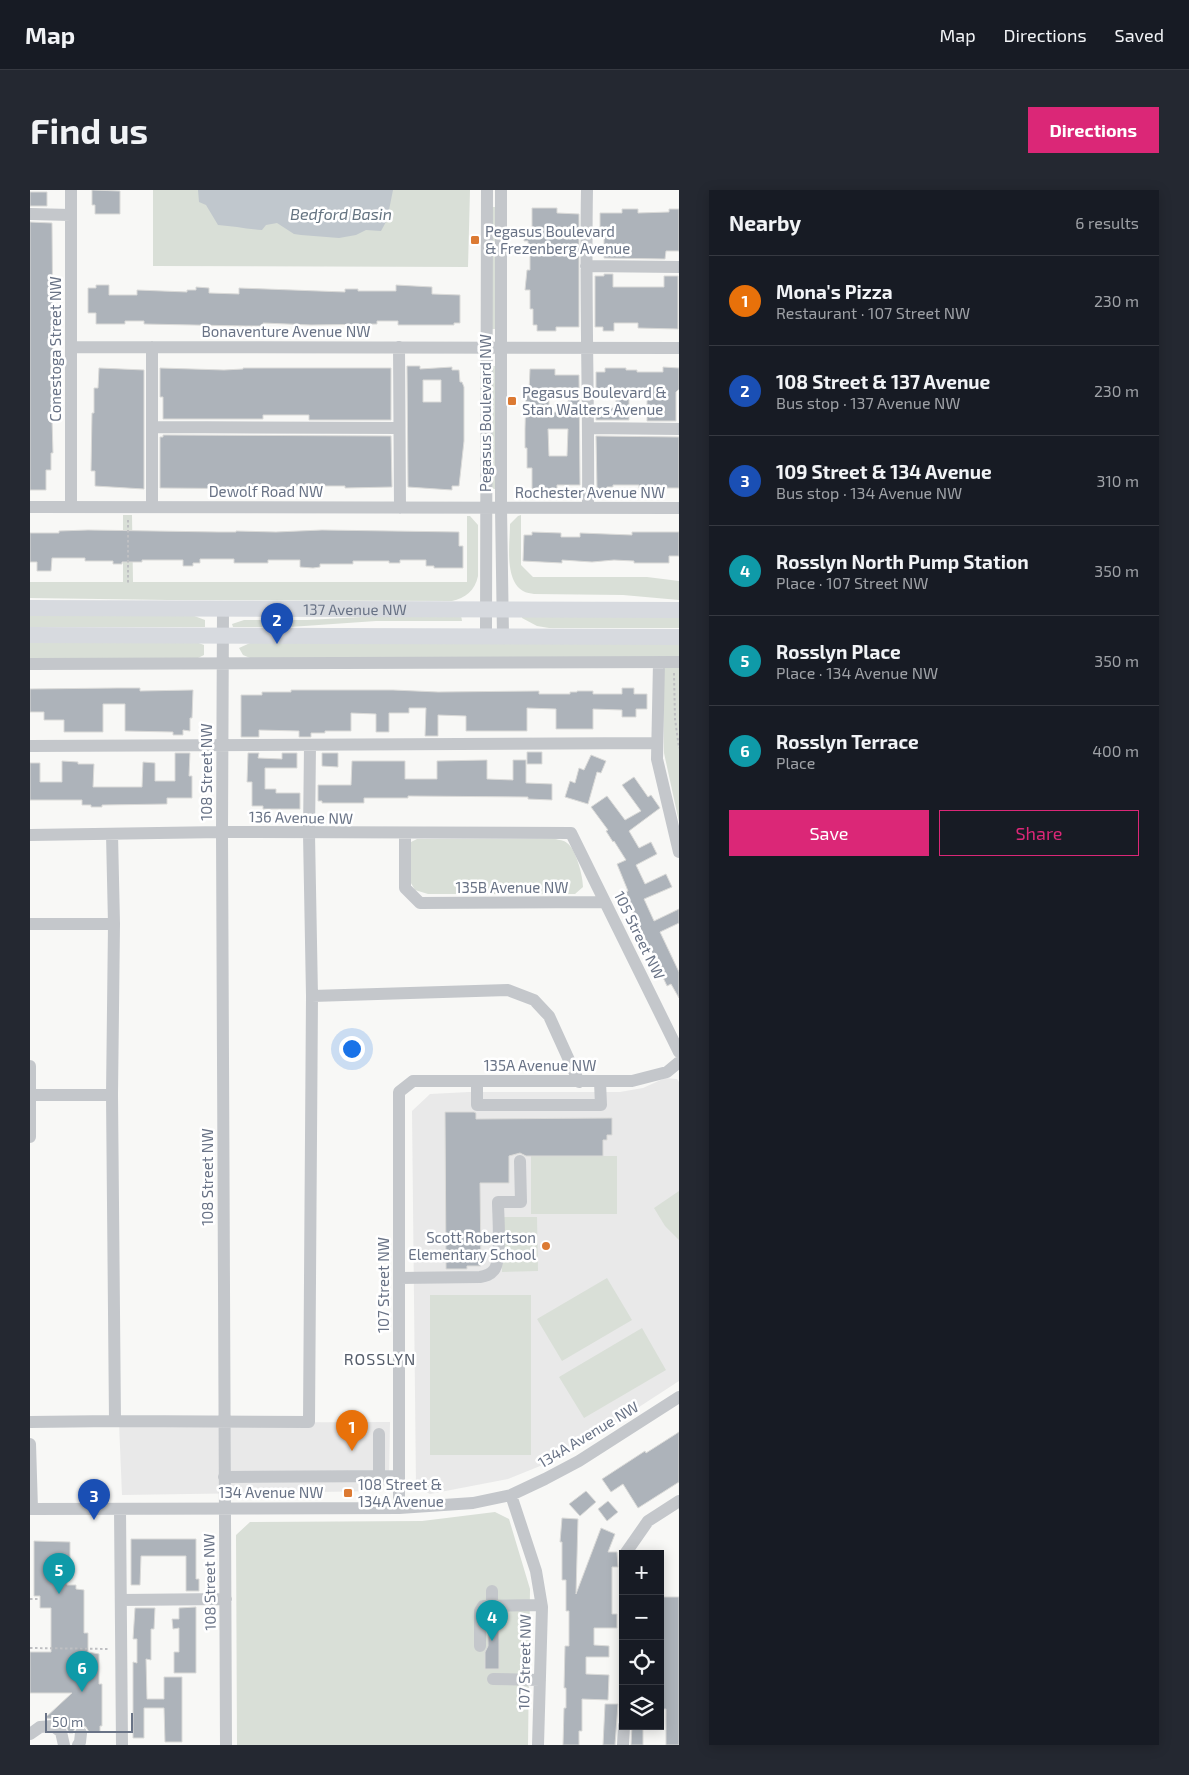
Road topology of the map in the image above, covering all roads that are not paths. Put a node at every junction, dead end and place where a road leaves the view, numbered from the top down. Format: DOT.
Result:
graph roads {
  1 [pos="71,190"];
  2 [pos="487,190"];
  3 [pos="501,190"];
  4 [pos="587,190"];
  5 [pos="30,214"];
  6 [pos="71,215"];
  7 [pos="586,266"];
  8 [pos="679,267"];
  9 [pos="71,347"];
  10 [pos="152,347"];
  11 [pos="399,347"];
  12 [pos="486,348"];
  13 [pos="502,348"];
  14 [pos="589,348"];
  15 [pos="679,348"];
  16 [pos="152,427"];
  17 [pos="399,428"];
  18 [pos="589,428"];
  19 [pos="679,429"];
  20 [pos="30,507"];
  21 [pos="71,507"];
  22 [pos="152,507"];
  23 [pos="400,508"];
  24 [pos="486,508"];
  25 [pos="501,508"];
  26 [pos="588,508"];
  27 [pos="679,508"];
  28 [pos="30,608"];
  29 [pos="223,609"];
  30 [pos="486,609"];
  31 [pos="503,609"];
  32 [pos="679,610"];
  33 [pos="30,635"];
  34 [pos="223,636"];
  35 [pos="486,636"];
  36 [pos="503,636"];
  37 [pos="679,637"];
  38 [pos="659,662"];
  39 [pos="676,662"];
  40 [pos="30,664"];
  41 [pos="223,664"];
  42 [pos="657,743"];
  43 [pos="222,745"];
  44 [pos="310,745"];
  45 [pos="30,746"];
  46 [pos="222,832"];
  47 [pos="571,833"];
  48 [pos="112,834"];
  49 [pos="309,834"];
  50 [pos="405,834"];
  51 [pos="30,835"];
  52 [pos="679,852"];
  53 [pos="605,902"];
  54 [pos="30,924"];
  55 [pos="114,924"];
  56 [pos="312,996"];
  57 [pos="679,1052"];
  58 [pos="679,1062"];
  59 [pos="30,1066"];
  60 [pos="477,1082"];
  61 [pos="579,1082"];
  62 [pos="600,1082"];
  63 [pos="399,1092"];
  64 [pos="30,1094"];
  65 [pos="112,1094"];
  66 [pos="30,1137"];
  67 [pos="520,1161"];
  68 [pos="399,1278"];
  69 [pos="679,1397"];
  70 [pos="115,1421"];
  71 [pos="224,1421"];
  72 [pos="30,1422"];
  73 [pos="379,1434"];
  74 [pos="30,1444"];
  75 [pos="379,1475"];
  76 [pos="399,1476"];
  77 [pos="224,1477"];
  78 [pos="511,1495"];
  79 [pos="679,1501"];
  80 [pos="224,1508"];
  81 [pos="399,1508"];
  82 [pos="31,1509"];
  83 [pos="120,1509"];
  84 [pos="628,1550"];
  85 [pos="492,1591"];
  86 [pos="226,1599"];
  87 [pos="121,1600"];
  88 [pos="541,1605"];
  89 [pos="492,1608"];
  90 [pos="480,1646"];
  91 [pos="493,1680"];
  92 [pos="540,1680"];
  93 [pos="624,1730"];
  94 [pos="30,1734"];
  95 [pos="64,1745"];
  96 [pos="122,1745"];
  97 [pos="226,1745"];
  98 [pos="538,1745"];
  99 [pos="624,1745"];
  1 -- 6 [label="street, Conestoga Street NW"];
  2 -- 12 [label="street, Pegasus Boulevard NW"];
  3 -- 13 [label="street, Pegasus Boulevard NW"];
  4 -- 7 [label="street"];
  5 -- 6 [label="street"];
  6 -- 9 [label="street, Conestoga Street NW"];
  7 -- 8 [label="street"];
  7 -- 14 [label="street"];
  9 -- 10 [label="street, Bonaventure Avenue NW"];
  9 -- 21 [label="street, Conestoga Street NW"];
  10 -- 11 [label="street, Bonaventure Avenue NW"];
  10 -- 16 [label="street"];
  11 -- 12 [label="street, Bonaventure Avenue NW"];
  11 -- 17 [label="street"];
  12 -- 13 [label="street, Bonaventure Avenue NW"];
  12 -- 24 [label="street, Pegasus Boulevard NW"];
  13 -- 14 [label="street, Bonaventure Avenue NW"];
  13 -- 25 [label="street, Pegasus Boulevard NW"];
  14 -- 15 [label="street, Bonaventure Avenue NW"];
  14 -- 18 [label="street"];
  16 -- 17 [label="street"];
  16 -- 22 [label="street"];
  17 -- 23 [label="street"];
  18 -- 19 [label="street"];
  18 -- 26 [label="street"];
  20 -- 21 [label="street, Dewolf Road NW"];
  21 -- 22 [label="street, Dewolf Road NW"];
  22 -- 23 [label="street, Dewolf Road NW"];
  23 -- 24 [label="street, Dewolf Road NW"];
  24 -- 25 [label="street, Dewolf Road NW"];
  24 -- 30 [label="street, Pegasus Boulevard NW"];
  25 -- 26 [label="street, Rochester Avenue NW"];
  25 -- 31 [label="street, Pegasus Boulevard NW"];
  26 -- 27 [label="street, Rochester Avenue NW"];
  28 -- 29 [label="main road, 137 Avenue NW"];
  29 -- 30 [label="main road, 137 Avenue NW"];
  29 -- 34 [label="street, 108 Street NW"];
  30 -- 31 [label="main road, 137 Avenue NW"];
  30 -- 35 [label="street, Pegasus Boulevard NW"];
  31 -- 32 [label="main road, 137 Avenue NW"];
  31 -- 36 [label="street, Pegasus Boulevard NW"];
  33 -- 34 [label="main road, 137 Avenue NW"];
  34 -- 35 [label="main road, 137 Avenue NW"];
  34 -- 41 [label="street, 108 Street NW"];
  35 -- 36 [label="main road, 137 Avenue NW"];
  36 -- 37 [label="main road, 137 Avenue NW"];
  38 -- 39 [label="street"];
  38 -- 41 [label="street"];
  38 -- 42 [label="street"];
  40 -- 41 [label="street"];
  41 -- 43 [label="street, 108 Street NW"];
  42 -- 44 [label="street"];
  42 -- 52 [label="street"];
  43 -- 44 [label="street"];
  43 -- 45 [label="street"];
  43 -- 46 [label="street, 108 Street NW"];
  44 -- 49 [label="street"];
  46 -- 48 [label="street, 136 Avenue NW"];
  46 -- 49 [label="street, 136 Avenue NW"];
  46 -- 71 [label="street, 108 Street NW"];
  47 -- 50 [label="street, 136 Avenue NW"];
  47 -- 53 [label="street, 105 Street NW"];
  48 -- 51 [label="street, 136 Avenue NW"];
  48 -- 55 [label="street"];
  49 -- 50 [label="street, 136 Avenue NW"];
  49 -- 56 [label="street"];
  50 -- 53 [label="street, 135B Avenue NW"];
  53 -- 57 [label="street, 105 Street NW"];
  54 -- 55 [label="street"];
  55 -- 65 [label="street"];
  56 -- 61 [label="street"];
  56 -- 71 [label="street"];
  58 -- 62 [label="street, 135A Avenue NW"];
  59 -- 64 [label="street"];
  60 -- 61 [label="street, 135A Avenue NW"];
  60 -- 62 [label="street"];
  60 -- 63 [label="street, 135A Avenue NW"];
  61 -- 62 [label="street, 135A Avenue NW"];
  63 -- 68 [label="street, 107 Street NW"];
  64 -- 65 [label="street"];
  64 -- 66 [label="street"];
  65 -- 70 [label="street"];
  67 -- 68 [label="street"];
  68 -- 76 [label="street, 107 Street NW"];
  69 -- 78 [label="street, 134A Avenue NW"];
  70 -- 71 [label="street"];
  70 -- 72 [label="street"];
  71 -- 77 [label="street, 108 Street NW"];
  73 -- 75 [label="street"];
  74 -- 82 [label="street"];
  75 -- 76 [label="street"];
  75 -- 77 [label="street"];
  76 -- 81 [label="street, 107 Street NW"];
  77 -- 80 [label="street, 108 Street NW"];
  78 -- 81 [label="street, 134 Avenue NW"];
  78 -- 88 [label="street, 107 Street NW"];
  79 -- 84 [label="street"];
  80 -- 81 [label="street, 134 Avenue NW"];
  80 -- 83 [label="street, 134 Avenue NW"];
  80 -- 86 [label="street, 108 Street NW"];
  82 -- 83 [label="street, 134 Avenue NW"];
  83 -- 87 [label="street"];
  85 -- 89 [label="street"];
  86 -- 87 [label="street"];
  86 -- 97 [label="street, 108 Street NW"];
  87 -- 96 [label="street"];
  88 -- 89 [label="street"];
  88 -- 92 [label="street, 107 Street NW"];
  89 -- 90 [label="street"];
  91 -- 92 [label="street"];
  92 -- 98 [label="street, 107 Street NW"];
  93 -- 99 [label="street"];
  94 -- 95 [label="street"];
}
